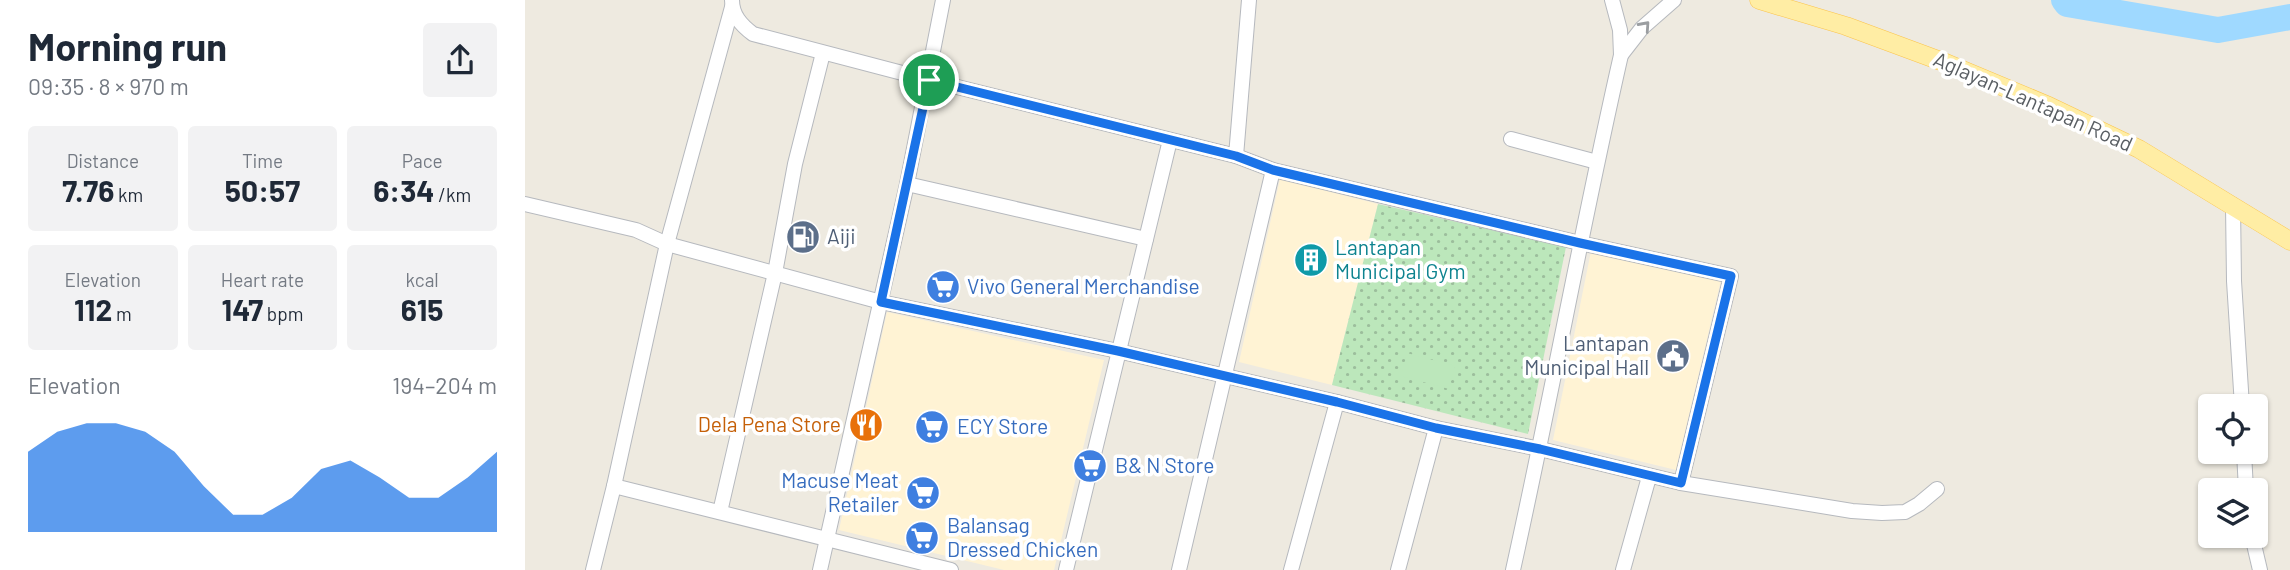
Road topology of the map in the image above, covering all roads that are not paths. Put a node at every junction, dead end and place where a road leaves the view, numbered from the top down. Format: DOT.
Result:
graph roads {
  1 [pos="943,0"];
  2 [pos="1249,0"];
  3 [pos="1612,0"];
  4 [pos="1674,0"];
  5 [pos="1759,0"];
  6 [pos="732,3"];
  7 [pos="823,53"];
  8 [pos="1622,55"];
  9 [pos="929,80"];
  10 [pos="1511,139"];
  11 [pos="1170,140"];
  12 [pos="1236,156"];
  13 [pos="1597,162"];
  14 [pos="1273,170"];
  15 [pos="907,184"];
  16 [pos="525,204"];
  17 [pos="2233,205"];
  18 [pos="1146,239"];
  19 [pos="2290,241"];
  20 [pos="1580,243"];
  21 [pos="667,244"];
  22 [pos="775,273"];
  23 [pos="881,302"];
  24 [pos="1118,351"];
  25 [pos="1226,375"];
  26 [pos="2241,394"];
  27 [pos="1337,402"];
  28 [pos="1436,428"];
  29 [pos="1540,449"];
  30 [pos="1649,477"];
  31 [pos="1681,483"];
  32 [pos="614,486"];
  33 [pos="1937,489"];
  34 [pos="720,512"];
  35 [pos="827,541"];
  36 [pos="2255,548"];
  37 [pos="593,570"];
  38 [pos="820,570"];
  39 [pos="951,570"];
  40 [pos="1066,570"];
  41 [pos="1179,570"];
  42 [pos="1291,570"];
  43 [pos="1398,570"];
  44 [pos="1513,570"];
  45 [pos="1623,570"];
  46 [pos="2260,570"];
  1 -- 9 [label="street"];
  2 -- 12 [label="street"];
  3 -- 8 [label="street"];
  8 -- 4 [label="street, one-way"];
  5 -- 17 [label="main road, Aglayan-Lantapan Road"];
  6 -- 7 [label="street"];
  6 -- 21 [label="street"];
  7 -- 9 [label="street"];
  7 -- 22 [label="street"];
  8 -- 13 [label="street"];
  9 -- 11 [label="street"];
  9 -- 15 [label="street"];
  10 -- 13 [label="street"];
  11 -- 12 [label="street"];
  11 -- 18 [label="street"];
  12 -- 14 [label="street"];
  13 -- 20 [label="street"];
  14 -- 20 [label="street"];
  14 -- 25 [label="street"];
  15 -- 18 [label="street"];
  15 -- 23 [label="street"];
  16 -- 21 [label="street"];
  17 -- 19 [label="main road, Aglayan-Lantapan Road"];
  17 -- 26 [label="street"];
  18 -- 24 [label="street"];
  20 -- 29 [label="street"];
  20 -- 31 [label="street"];
  21 -- 22 [label="street"];
  21 -- 32 [label="street"];
  22 -- 23 [label="street"];
  22 -- 34 [label="street"];
  23 -- 24 [label="street"];
  23 -- 35 [label="street"];
  24 -- 25 [label="street"];
  24 -- 40 [label="street"];
  25 -- 27 [label="street"];
  25 -- 41 [label="street"];
  27 -- 28 [label="street"];
  27 -- 42 [label="street"];
  28 -- 29 [label="street"];
  28 -- 43 [label="street"];
  29 -- 30 [label="street"];
  29 -- 44 [label="street"];
  30 -- 31 [label="street"];
  30 -- 45 [label="street"];
  31 -- 33 [label="street"];
  32 -- 34 [label="street"];
  32 -- 37 [label="street"];
  34 -- 35 [label="street"];
  35 -- 38 [label="street"];
  35 -- 39 [label="street"];
  36 -- 46 [label="street"];
}
